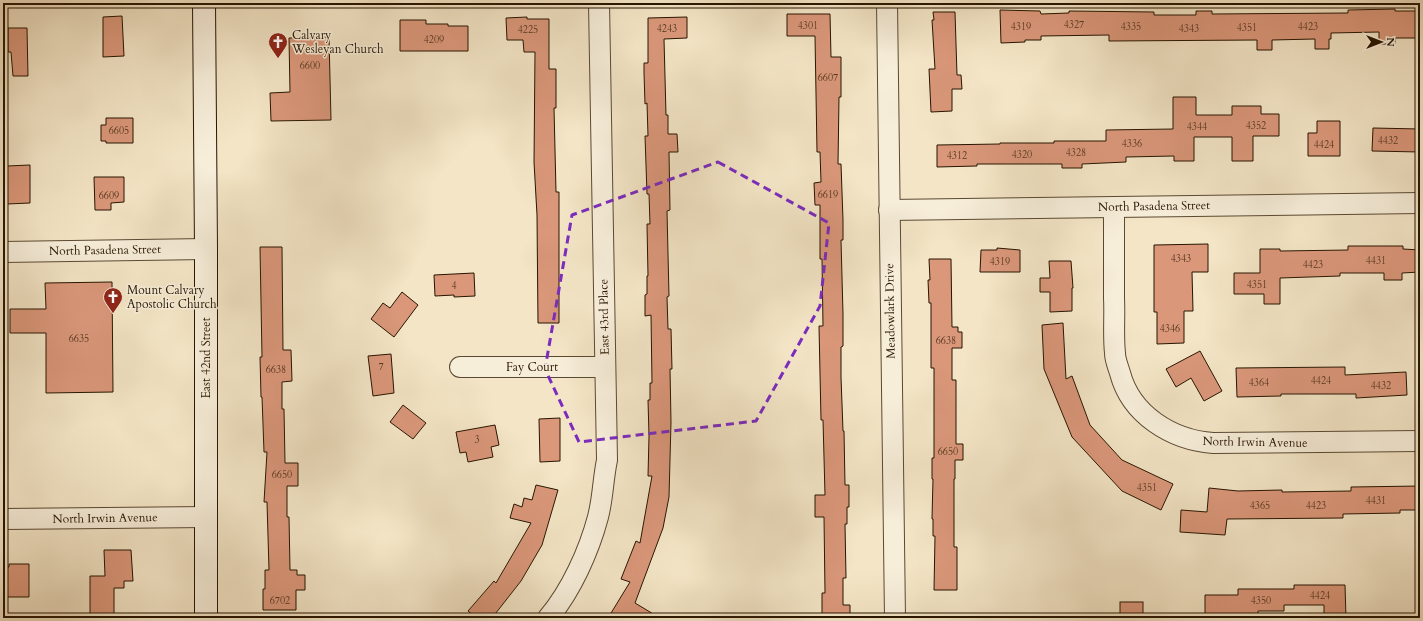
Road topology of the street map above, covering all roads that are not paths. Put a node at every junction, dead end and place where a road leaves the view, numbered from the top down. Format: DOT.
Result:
graph roads {
  1 [pos="204,3"];
  2 [pos="599,3"];
  3 [pos="887,3"];
  4 [pos="1420,203"];
  5 [pos="1114,207"];
  6 [pos="889,210"];
  7 [pos="206,249"];
  8 [pos="3,252"];
  9 [pos="460,367"];
  10 [pos="605,367"];
  11 [pos="1420,442"];
  12 [pos="206,517"];
  13 [pos="3,519"];
  14 [pos="206,618"];
  15 [pos="548,618"];
  16 [pos="895,618"];
  1 -- 7 [label="street, East 42nd Street"];
  2 -- 10 [label="street, East 43rd Place"];
  3 -- 6 [label="street, Meadowlark Drive"];
  4 -- 5 [label="street, North Pasadena Street"];
  5 -- 6 [label="street, North Pasadena Street"];
  5 -- 11 [label="street, North Irwin Avenue"];
  6 -- 16 [label="street, Meadowlark Drive"];
  7 -- 8 [label="street, North Pasadena Street"];
  7 -- 12 [label="street, East 42nd Street"];
  9 -- 10 [label="street, Fay Court"];
  10 -- 15 [label="street, East 43rd Place"];
  12 -- 13 [label="street, North Irwin Avenue"];
  12 -- 14 [label="street, East 42nd Street"];
}
